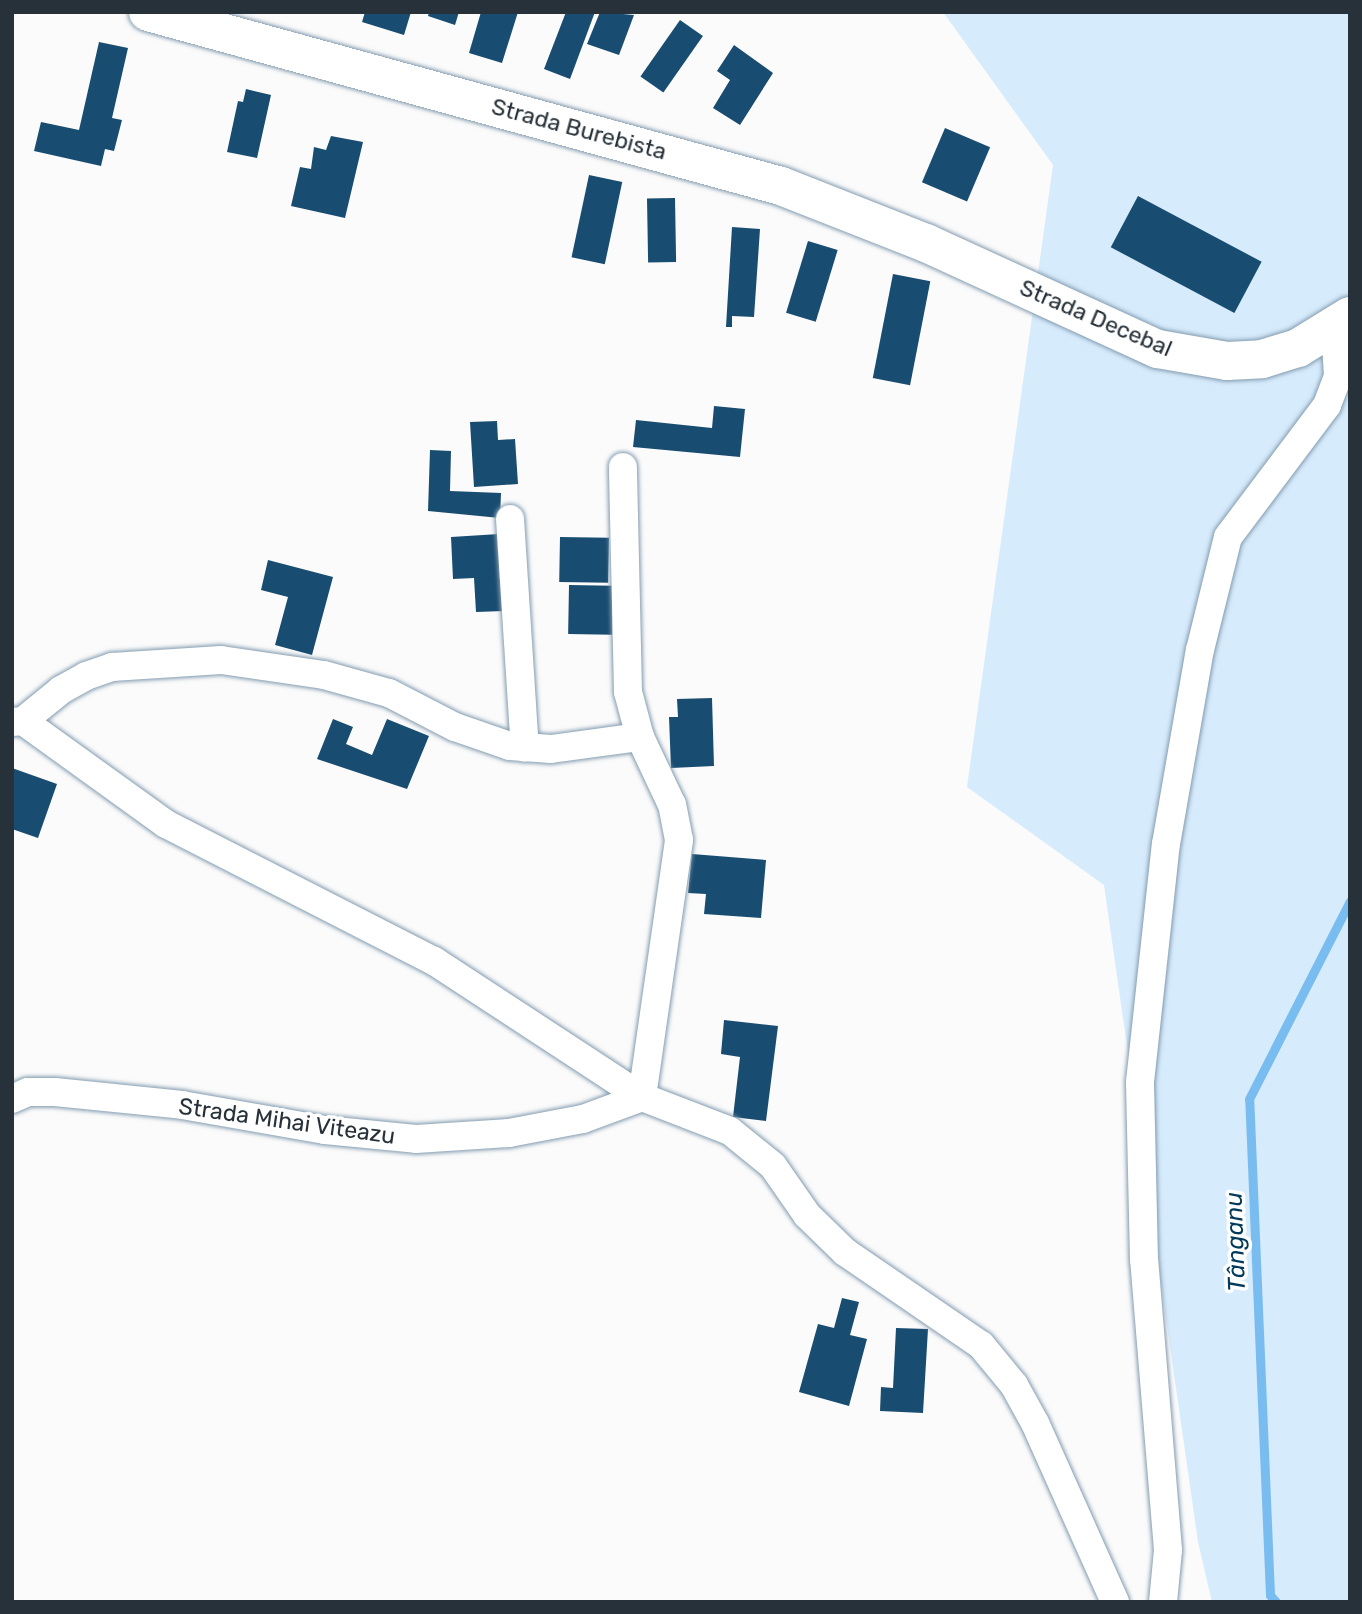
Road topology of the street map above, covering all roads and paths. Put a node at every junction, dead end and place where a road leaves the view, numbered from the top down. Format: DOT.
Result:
graph roads {
  1 [pos="148,12"];
  2 [pos="999,277"];
  3 [pos="1342,322"];
  4 [pos="623,467"];
  5 [pos="510,519"];
  6 [pos="18,722"];
  7 [pos="640,737"];
  8 [pos="526,748"];
  9 [pos="642,1097"];
  10 [pos="12,1099"];
  11 [pos="1115,1602"];
  12 [pos="1163,1602"];
  1 -- 2 [label="main road, Strada Burebista"];
  2 -- 3 [label="main road, Strada Decebal"];
  3 -- 12 [label="street"];
  4 -- 7 [label="street"];
  5 -- 8 [label="street"];
  6 -- 8 [label="street"];
  6 -- 9 [label="street"];
  7 -- 8 [label="street"];
  7 -- 9 [label="street"];
  9 -- 10 [label="street, Strada Mihai Viteazu"];
  9 -- 11 [label="street"];
}
